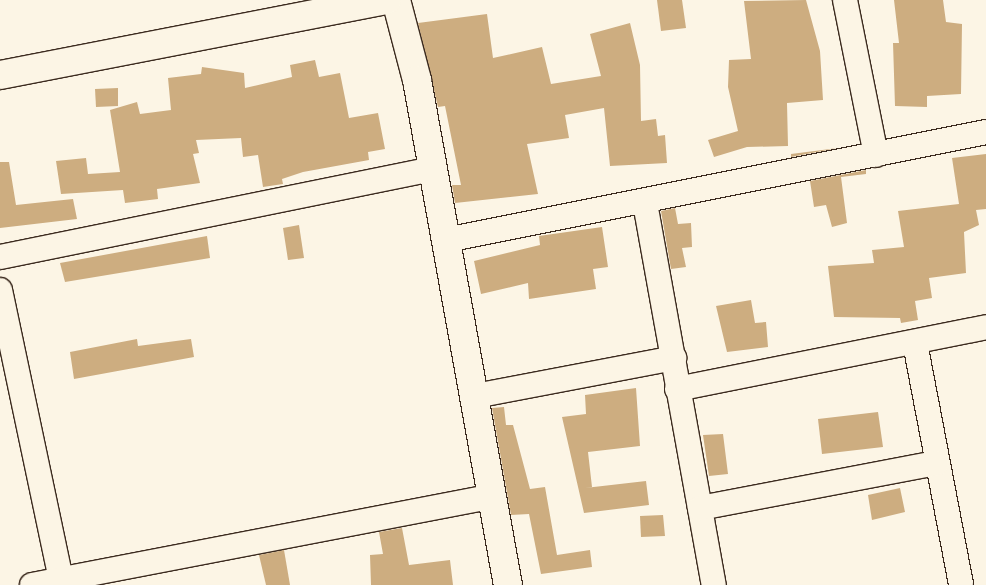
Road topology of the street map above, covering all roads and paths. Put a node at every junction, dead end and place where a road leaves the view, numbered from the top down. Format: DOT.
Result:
graph roads {
  1 [pos="387,0"];
  2 [pos="396,0"];
  3 [pos="845,0"];
  4 [pos="325,5"];
  5 [pos="0,75"];
  6 [pos="986,132"];
  7 [pos="876,155"];
  8 [pos="433,169"];
  9 [pos="645,203"];
  10 [pos="446,240"];
  11 [pos="0,257"];
  12 [pos="0,290"];
  13 [pos="986,327"];
  14 [pos="916,343"];
  15 [pos="674,358"];
  16 [pos="677,389"];
  17 [pos="475,396"];
  18 [pos="937,463"];
  19 [pos="494,496"];
  20 [pos="700,508"];
  21 [pos="61,582"];
  22 [pos="32,585"];
  23 [pos="508,585"];
  24 [pos="714,585"];
  25 [pos="960,585"];
  1 -- 4 [label="street"];
  2 -- 8 [label="street"];
  3 -- 7 [label="street"];
  4 -- 5 [label="street"];
  6 -- 7 [label="street"];
  7 -- 9 [label="street"];
  8 -- 10 [label="street"];
  8 -- 11 [label="street"];
  9 -- 10 [label="street"];
  9 -- 15 [label="street"];
  10 -- 17 [label="street"];
  12 -- 21 [label="street"];
  13 -- 14 [label="street"];
  14 -- 16 [label="street"];
  14 -- 18 [label="street"];
  15 -- 16 [label="street"];
  15 -- 17 [label="street"];
  16 -- 20 [label="street"];
  17 -- 19 [label="street"];
  18 -- 20 [label="street"];
  18 -- 25 [label="street"];
  19 -- 21 [label="street"];
  19 -- 23 [label="street"];
  20 -- 24 [label="street"];
  21 -- 22 [label="street"];
}
